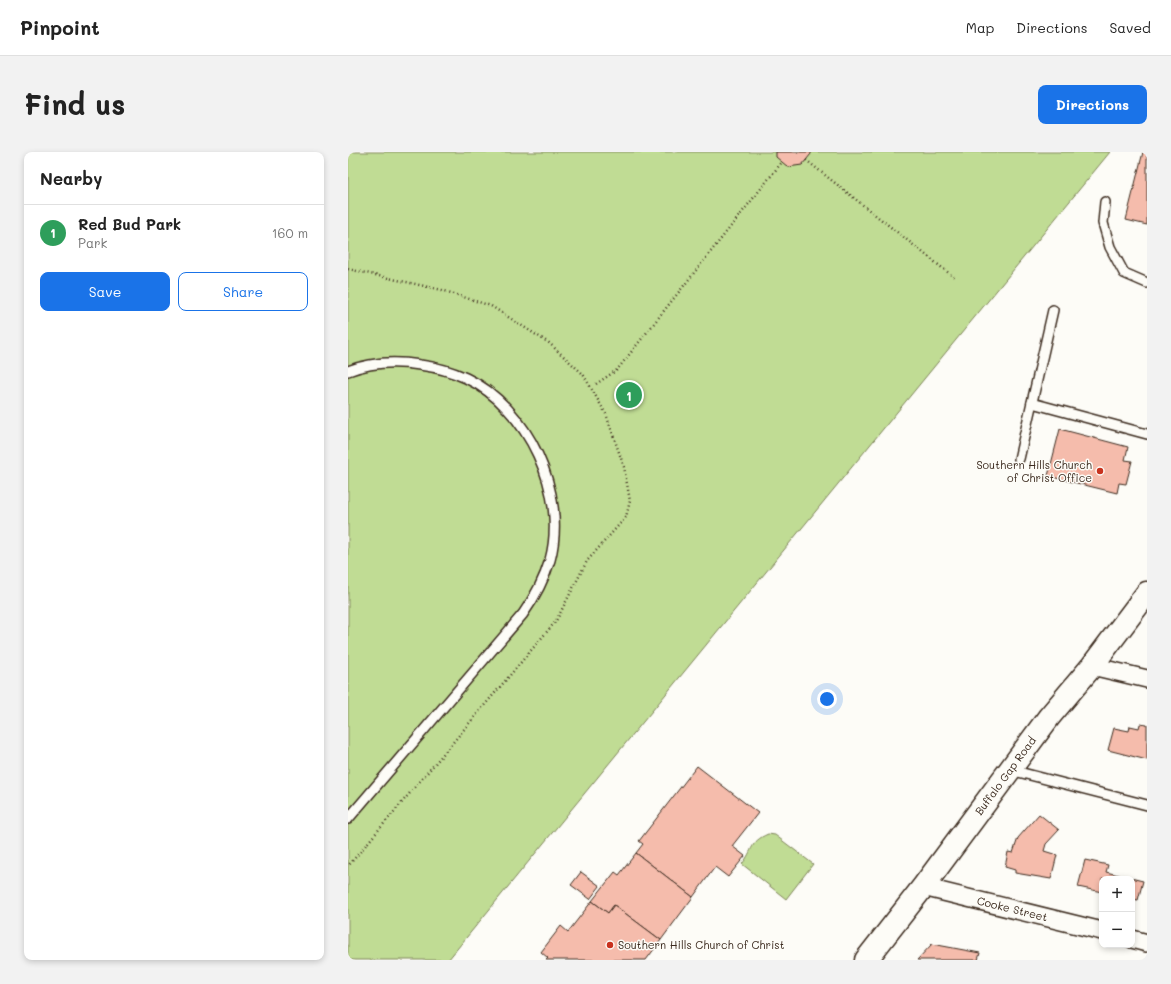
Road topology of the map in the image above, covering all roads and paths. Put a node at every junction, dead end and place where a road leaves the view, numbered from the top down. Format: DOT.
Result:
graph roads {
  1 [pos="806,160"];
  2 [pos="782,162"];
  3 [pos="1105,202"];
  4 [pos="348,269"];
  5 [pos="955,278"];
  6 [pos="1147,283"];
  7 [pos="1053,310"];
  8 [pos="348,371"];
  9 [pos="596,384"];
  10 [pos="1032,402"];
  11 [pos="1147,434"];
  12 [pos="1019,459"];
  13 [pos="1147,593"];
  14 [pos="1092,666"];
  15 [pos="1147,679"];
  16 [pos="1010,770"];
  17 [pos="1147,805"];
  18 [pos="348,820"];
  19 [pos="348,866"];
  20 [pos="923,887"];
  21 [pos="1099,930"];
  22 [pos="1135,940"];
  23 [pos="1147,943"];
  24 [pos="866,960"];
  1 -- 5 [label="path"];
  2 -- 9 [label="path"];
  3 -- 6 [label="lane"];
  4 -- 19 [label="path"];
  7 -- 10 [label="lane"];
  8 -- 18 [label="lane"];
  10 -- 11 [label="lane"];
  10 -- 12 [label="lane"];
  13 -- 14 [label="main road, Buffalo Gap Road"];
  14 -- 15 [label="street"];
  14 -- 16 [label="main road, Buffalo Gap Road"];
  16 -- 17 [label="lane"];
  16 -- 20 [label="main road, Buffalo Gap Road"];
  20 -- 21 [label="street, Cooke Street"];
  20 -- 24 [label="main road, Buffalo Gap Road"];
  22 -- 23 [label="street"];
}
